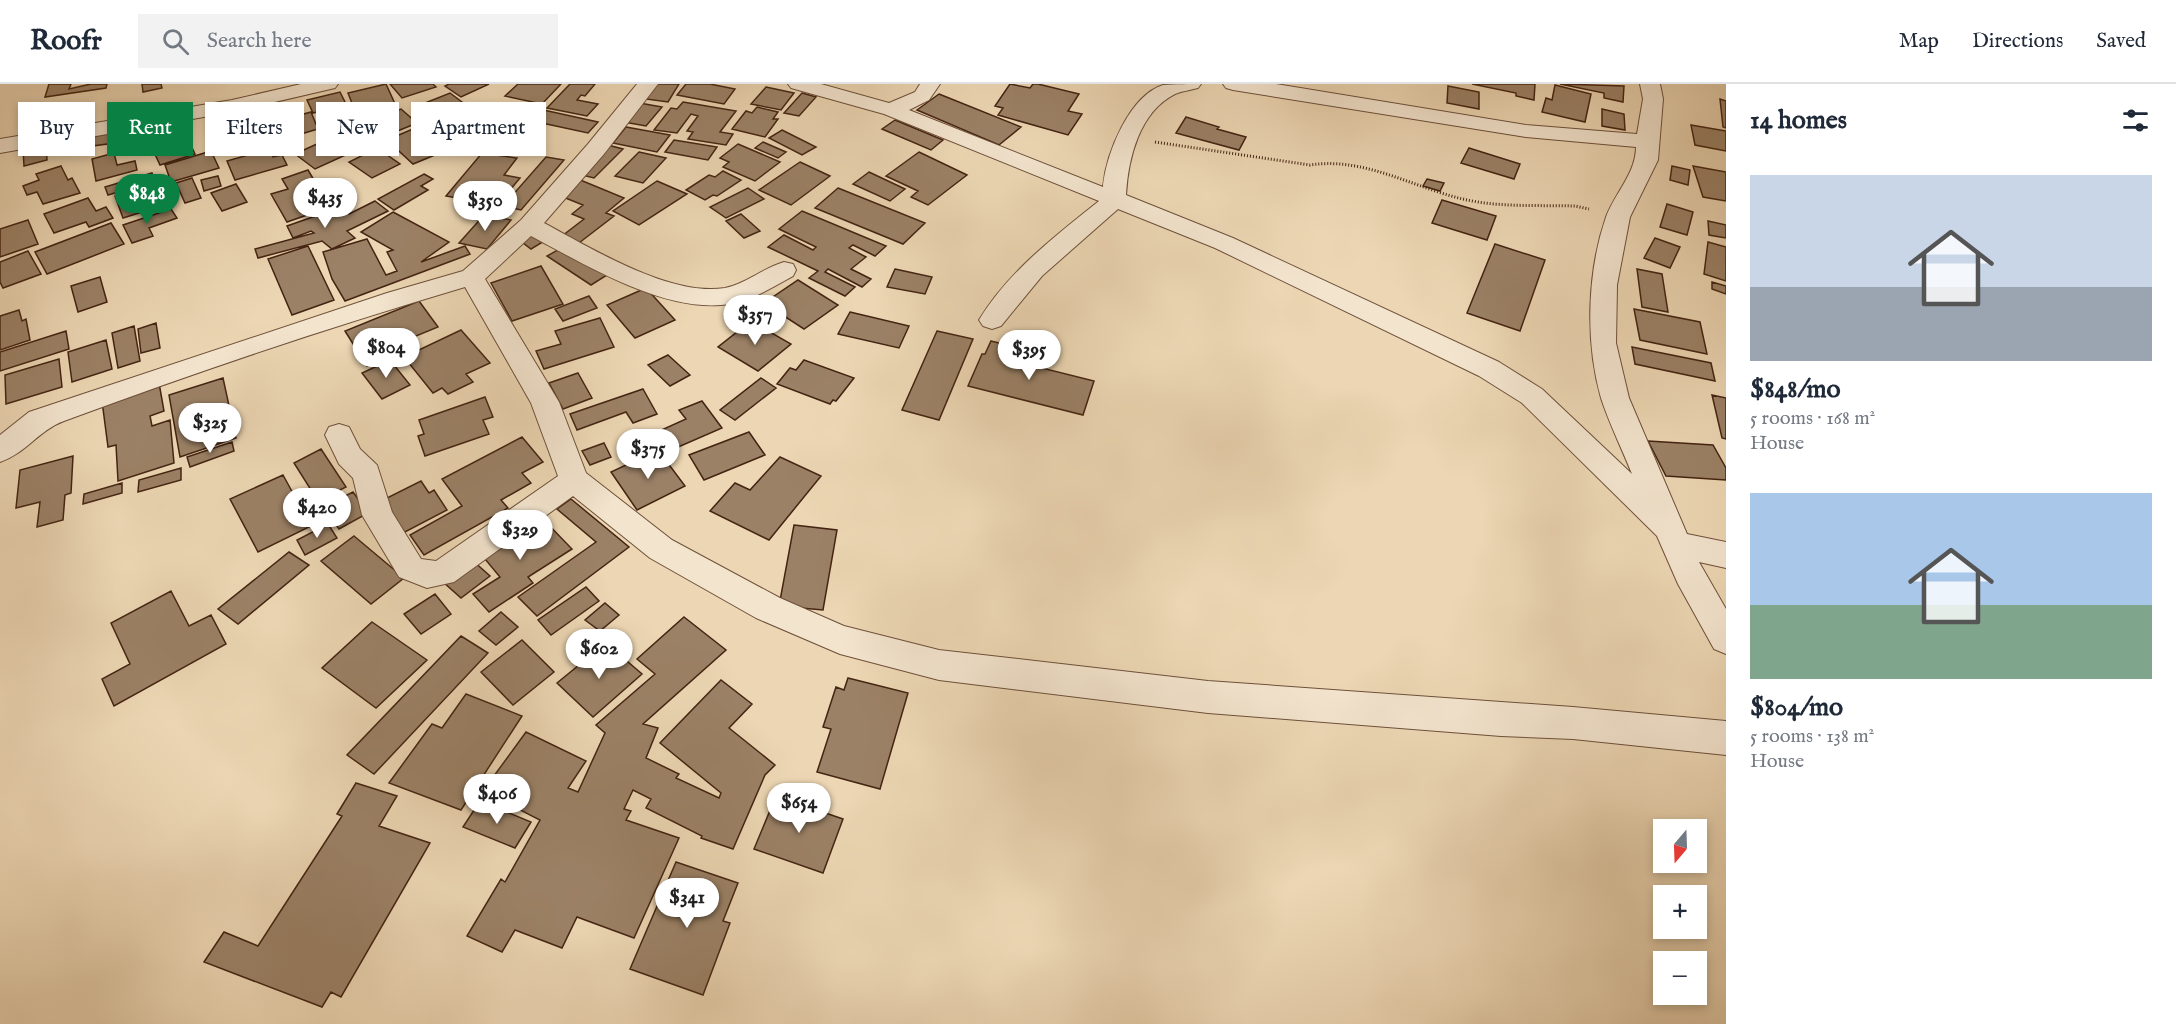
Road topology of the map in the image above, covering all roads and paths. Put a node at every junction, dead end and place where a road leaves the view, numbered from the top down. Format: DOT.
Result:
graph roads {
  1 [pos="328,84"];
  2 [pos="648,84"];
  3 [pos="798,84"];
  4 [pos="930,84"];
  5 [pos="1191,84"];
  6 [pos="1233,84"];
  7 [pos="1650,84"];
  8 [pos="891,110"];
  9 [pos="1126,138"];
  10 [pos="1647,141"];
  11 [pos="0,146"];
  12 [pos="1114,201"];
  13 [pos="1618,217"];
  14 [pos="529,225"];
  15 [pos="784,270"];
  16 [pos="472,277"];
  17 [pos="992,320"];
  18 [pos="339,435"];
  19 [pos="0,451"];
  20 [pos="574,480"];
  21 [pos="1672,536"];
  22 [pos="1726,555"];
  23 [pos="1726,639"];
  24 [pos="1726,738"];
  1 -- 11 [label="street"];
  2 -- 14 [label="street"];
  3 -- 8 [label="street"];
  4 -- 8 [label="street"];
  5 -- 9 [label="street"];
  6 -- 10 [label="street"];
  7 -- 10 [label="street"];
  8 -- 12 [label="street"];
  9 -- 12 [label="street"];
  9 -- 13 [label="path"];
  10 -- 13 [label="street"];
  12 -- 17 [label="street"];
  12 -- 21 [label="street"];
  13 -- 21 [label="street"];
  14 -- 15 [label="street"];
  14 -- 16 [label="street"];
  16 -- 19 [label="street"];
  16 -- 20 [label="street"];
  18 -- 20 [label="street"];
  20 -- 24 [label="street"];
  21 -- 22 [label="street"];
  21 -- 23 [label="street"];
}
